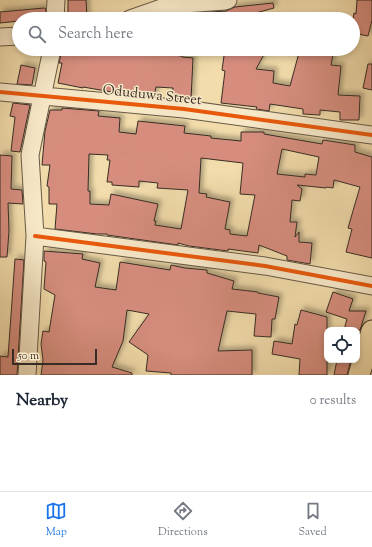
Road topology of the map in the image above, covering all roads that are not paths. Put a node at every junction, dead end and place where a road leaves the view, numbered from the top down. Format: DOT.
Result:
graph roads {
  1 [pos="56,0"];
  2 [pos="228,0"];
  3 [pos="55,12"];
  4 [pos="150,12"];
  5 [pos="12,36"];
  6 [pos="0,37"];
  7 [pos="51,56"];
  8 [pos="0,92"];
  9 [pos="42,97"];
  10 [pos="372,135"];
  11 [pos="35,236"];
  12 [pos="372,286"];
  13 [pos="372,331"];
  14 [pos="27,375"];
  15 [pos="359,375"];
  1 -- 3 [label="street"];
  2 -- 4 [label="street"];
  5 -- 6 [label="street"];
  7 -- 9 [label="street"];
  8 -- 9 [label="street, Oduduwa Street"];
  9 -- 10 [label="street, Oduduwa Street"];
  9 -- 11 [label="street"];
  11 -- 12 [label="street"];
  11 -- 14 [label="street"];
  13 -- 15 [label="main road"];
}
